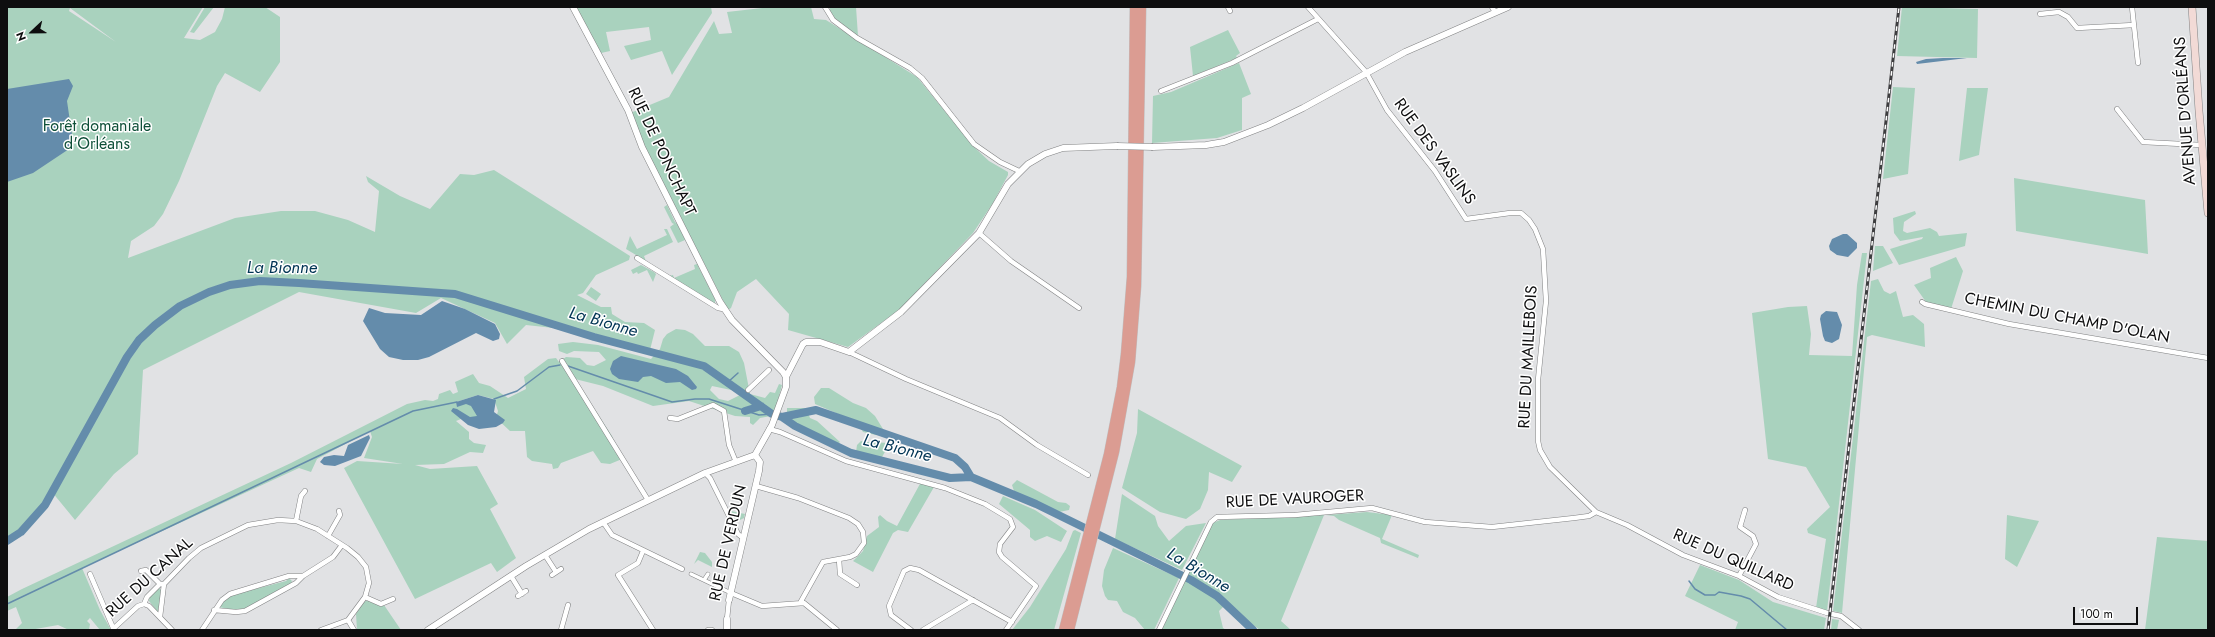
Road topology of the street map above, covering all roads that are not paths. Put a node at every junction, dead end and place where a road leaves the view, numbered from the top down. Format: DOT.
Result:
graph roads {
  1 [pos="574,7"];
  2 [pos="825,7"];
  3 [pos="1134,7"];
  4 [pos="1142,7"];
  5 [pos="1308,7"];
  6 [pos="1508,7"];
  7 [pos="2132,7"];
  8 [pos="2192,7"];
  9 [pos="1494,10"];
  10 [pos="2040,14"];
  11 [pos="1318,19"];
  12 [pos="2134,25"];
  13 [pos="2138,63"];
  14 [pos="1366,72"];
  15 [pos="1160,91"];
  16 [pos="2117,109"];
  17 [pos="2201,145"];
  18 [pos="1019,171"];
  19 [pos="1521,213"];
  20 [pos="2208,213"];
  21 [pos="979,232"];
  22 [pos="637,258"];
  23 [pos="1922,302"];
  24 [pos="723,308"];
  25 [pos="1079,308"];
  26 [pos="849,352"];
  27 [pos="2208,358"];
  28 [pos="562,361"];
  29 [pos="776,363"];
  30 [pos="786,377"];
  31 [pos="748,390"];
  32 [pos="670,418"];
  33 [pos="769,429"];
  34 [pos="756,454"];
  35 [pos="736,462"];
  36 [pos="706,473"];
  37 [pos="1088,475"];
  38 [pos="756,486"];
  39 [pos="305,491"];
  40 [pos="648,500"];
  41 [pos="1745,510"];
  42 [pos="339,511"];
  43 [pos="1596,512"];
  44 [pos="296,521"];
  45 [pos="603,522"];
  46 [pos="1092,527"];
  47 [pos="328,536"];
  48 [pos="743,538"];
  49 [pos="342,545"];
  50 [pos="643,551"];
  51 [pos="545,555"];
  52 [pos="839,558"];
  53 [pos="682,569"];
  54 [pos="141,571"];
  55 [pos="556,572"];
  56 [pos="90,574"];
  57 [pos="691,574"];
  58 [pos="708,574"];
  59 [pos="303,576"];
  60 [pos="511,576"];
  61 [pos="1739,576"];
  62 [pos="704,580"];
  63 [pos="162,584"];
  64 [pos="857,585"];
  65 [pos="731,593"];
  66 [pos="522,594"];
  67 [pos="364,598"];
  68 [pos="393,599"];
  69 [pos="729,600"];
  70 [pos="973,600"];
  71 [pos="800,602"];
  72 [pos="144,604"];
  73 [pos="568,605"];
  74 [pos="214,610"];
  75 [pos="160,617"];
  76 [pos="727,619"];
  77 [pos="348,620"];
  78 [pos="1012,622"];
  79 [pos="1067,628"];
  80 [pos="113,629"];
  81 [pos="172,630"];
  82 [pos="202,630"];
  83 [pos="321,630"];
  84 [pos="354,630"];
  85 [pos="428,630"];
  86 [pos="561,630"];
  87 [pos="653,630"];
  88 [pos="708,630"];
  89 [pos="712,630"];
  90 [pos="727,630"];
  91 [pos="837,630"];
  92 [pos="911,630"];
  93 [pos="923,630"];
  94 [pos="1006,630"];
  95 [pos="1159,630"];
  96 [pos="1859,630"];
  1 -- 24 [label="street, RUE DE PONCHAPT"];
  2 -- 18 [label="street"];
  3 -- 46 [label="highway"];
  4 -- 46 [label="highway"];
  5 -- 11 [label="street"];
  6 -- 9 [label="street"];
  7 -- 12 [label="street"];
  8 -- 17 [label="main road, AVENUE D'ORLÉANS"];
  9 -- 14 [label="street"];
  10 -- 12 [label="street"];
  11 -- 14 [label="street"];
  11 -- 15 [label="street"];
  12 -- 13 [label="street"];
  14 -- 18 [label="street, bridge"];
  14 -- 19 [label="street, RUE DES VASLINS"];
  16 -- 17 [label="street"];
  17 -- 20 [label="main road, AVENUE D'ORLÉANS"];
  18 -- 21 [label="street"];
  19 -- 43 [label="street, RUE DU MAILLEBOIS"];
  21 -- 25 [label="street"];
  21 -- 26 [label="street"];
  22 -- 24 [label="street, RUE DE PONCHAPT"];
  23 -- 27 [label="street, CHEMIN DU CHAMP D'OLAN"];
  24 -- 29 [label="street, RUE DE PONCHAPT"];
  26 -- 30 [label="street"];
  26 -- 37 [label="street"];
  28 -- 40 [label="street"];
  29 -- 30 [label="street, RUE DE PONCHAPT"];
  29 -- 31 [label="street"];
  30 -- 33 [label="street"];
  32 -- 35 [label="street"];
  33 -- 34 [label="street"];
  33 -- 78 [label="street"];
  34 -- 35 [label="street"];
  34 -- 38 [label="street, RUE DE VERDUN"];
  35 -- 36 [label="street"];
  36 -- 40 [label="street"];
  36 -- 48 [label="street"];
  38 -- 48 [label="street, RUE DE VERDUN"];
  38 -- 52 [label="street"];
  39 -- 44 [label="street"];
  40 -- 45 [label="street"];
  41 -- 61 [label="street"];
  42 -- 47 [label="street"];
  43 -- 61 [label="street, RUE DU QUILLARD"];
  43 -- 95 [label="street, RUE DE VAUROGER"];
  44 -- 47 [label="street, RUE DU CANAL"];
  44 -- 63 [label="street, RUE DU CANAL"];
  45 -- 50 [label="street"];
  45 -- 51 [label="street"];
  46 -- 79 [label="highway"];
  47 -- 49 [label="street, RUE DU CANAL"];
  48 -- 65 [label="street, RUE DE VERDUN"];
  49 -- 59 [label="street"];
  49 -- 67 [label="street, RUE DU CANAL"];
  50 -- 53 [label="street"];
  50 -- 87 [label="street"];
  51 -- 55 [label="street"];
  51 -- 60 [label="street"];
  52 -- 64 [label="street"];
  52 -- 71 [label="street"];
  54 -- 63 [label="street"];
  56 -- 80 [label="street"];
  57 -- 62 [label="street"];
  58 -- 62 [label="street"];
  59 -- 74 [label="street"];
  59 -- 74 [label="street"];
  60 -- 66 [label="street"];
  60 -- 85 [label="street"];
  61 -- 96 [label="street, RUE DU QUILLARD"];
  62 -- 65 [label="street"];
  63 -- 72 [label="street, RUE DU CANAL"];
  63 -- 75 [label="street"];
  65 -- 69 [label="street, RUE DE VERDUN"];
  65 -- 71 [label="street"];
  67 -- 68 [label="street"];
  67 -- 77 [label="street"];
  69 -- 76 [label="street, RUE DE VERDUN"];
  70 -- 78 [label="street"];
  70 -- 92 [label="street"];
  70 -- 93 [label="street"];
  71 -- 91 [label="street"];
  72 -- 75 [label="street"];
  72 -- 80 [label="street, RUE DU CANAL"];
  73 -- 86 [label="street"];
  74 -- 82 [label="street"];
  75 -- 81 [label="street"];
  76 -- 90 [label="street, RUE DE VERDUN"];
  77 -- 83 [label="street"];
  77 -- 84 [label="street"];
  78 -- 94 [label="street"];
  88 -- 89 [label="street"];
}
